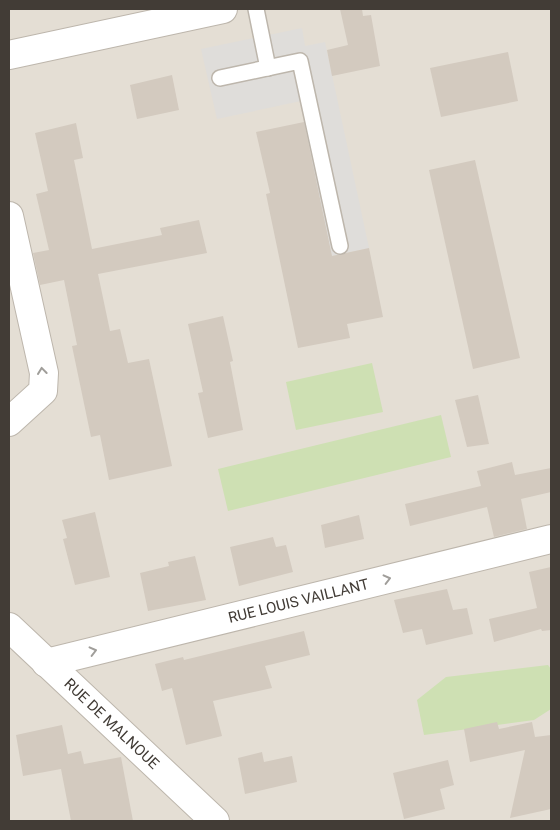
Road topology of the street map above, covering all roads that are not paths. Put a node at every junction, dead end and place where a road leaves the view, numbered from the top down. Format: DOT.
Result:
graph roads {
  1 [pos="223,9"];
  2 [pos="256,9"];
  3 [pos="9,54"];
  4 [pos="268,68"];
  5 [pos="220,78"];
  6 [pos="9,216"];
  7 [pos="340,246"];
  8 [pos="9,422"];
  9 [pos="551,539"];
  10 [pos="9,627"];
  11 [pos="46,663"];
  12 [pos="215,821"];
  1 -- 3 [label="street"];
  2 -- 4 [label="lane"];
  4 -- 5 [label="lane"];
  4 -- 7 [label="lane"];
  8 -- 6 [label="street, one-way"];
  11 -- 9 [label="street, RUE LOUIS VAILLANT, one-way"];
  10 -- 11 [label="street, RUE DE MALNOUE"];
  11 -- 12 [label="street, RUE DE MALNOUE"];
}
